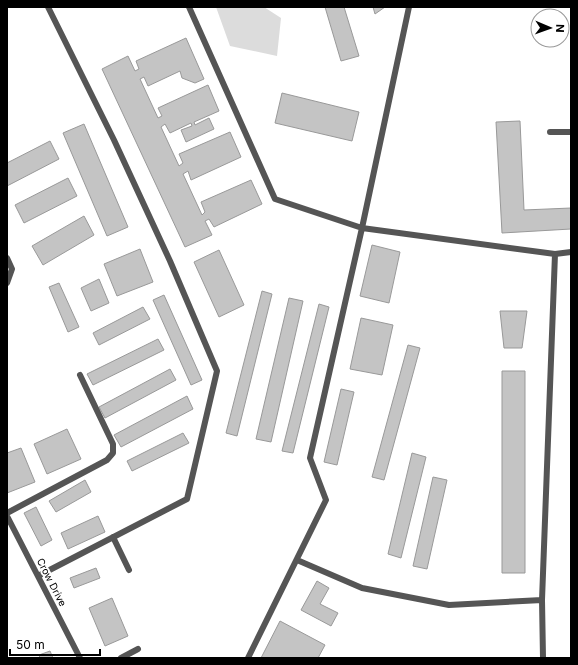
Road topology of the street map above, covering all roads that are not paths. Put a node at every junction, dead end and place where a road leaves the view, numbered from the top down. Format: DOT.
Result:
graph roads {
  1 [pos="48,7"];
  2 [pos="189,7"];
  3 [pos="408,7"];
  4 [pos="550,132"];
  5 [pos="571,132"];
  6 [pos="362,228"];
  7 [pos="571,252"];
  8 [pos="555,254"];
  9 [pos="7,258"];
  10 [pos="7,283"];
  11 [pos="80,375"];
  12 [pos="7,515"];
  13 [pos="113,537"];
  14 [pos="297,560"];
  15 [pos="129,570"];
  16 [pos="38,576"];
  17 [pos="542,600"];
  18 [pos="138,649"];
  19 [pos="80,658"];
  20 [pos="122,658"];
  21 [pos="248,658"];
  22 [pos="543,658"];
  1 -- 13 [label="lane"];
  2 -- 6 [label="lane"];
  3 -- 6 [label="lane"];
  4 -- 5 [label="lane"];
  6 -- 8 [label="lane"];
  6 -- 14 [label="lane"];
  7 -- 8 [label="lane"];
  8 -- 17 [label="lane"];
  9 -- 10 [label="lane"];
  11 -- 12 [label="lane"];
  12 -- 16 [label="lane, Crow Drive"];
  13 -- 15 [label="lane"];
  13 -- 16 [label="lane"];
  14 -- 17 [label="lane"];
  14 -- 21 [label="lane"];
  16 -- 19 [label="lane, Crow Drive"];
  17 -- 22 [label="lane"];
  18 -- 20 [label="lane"];
}
